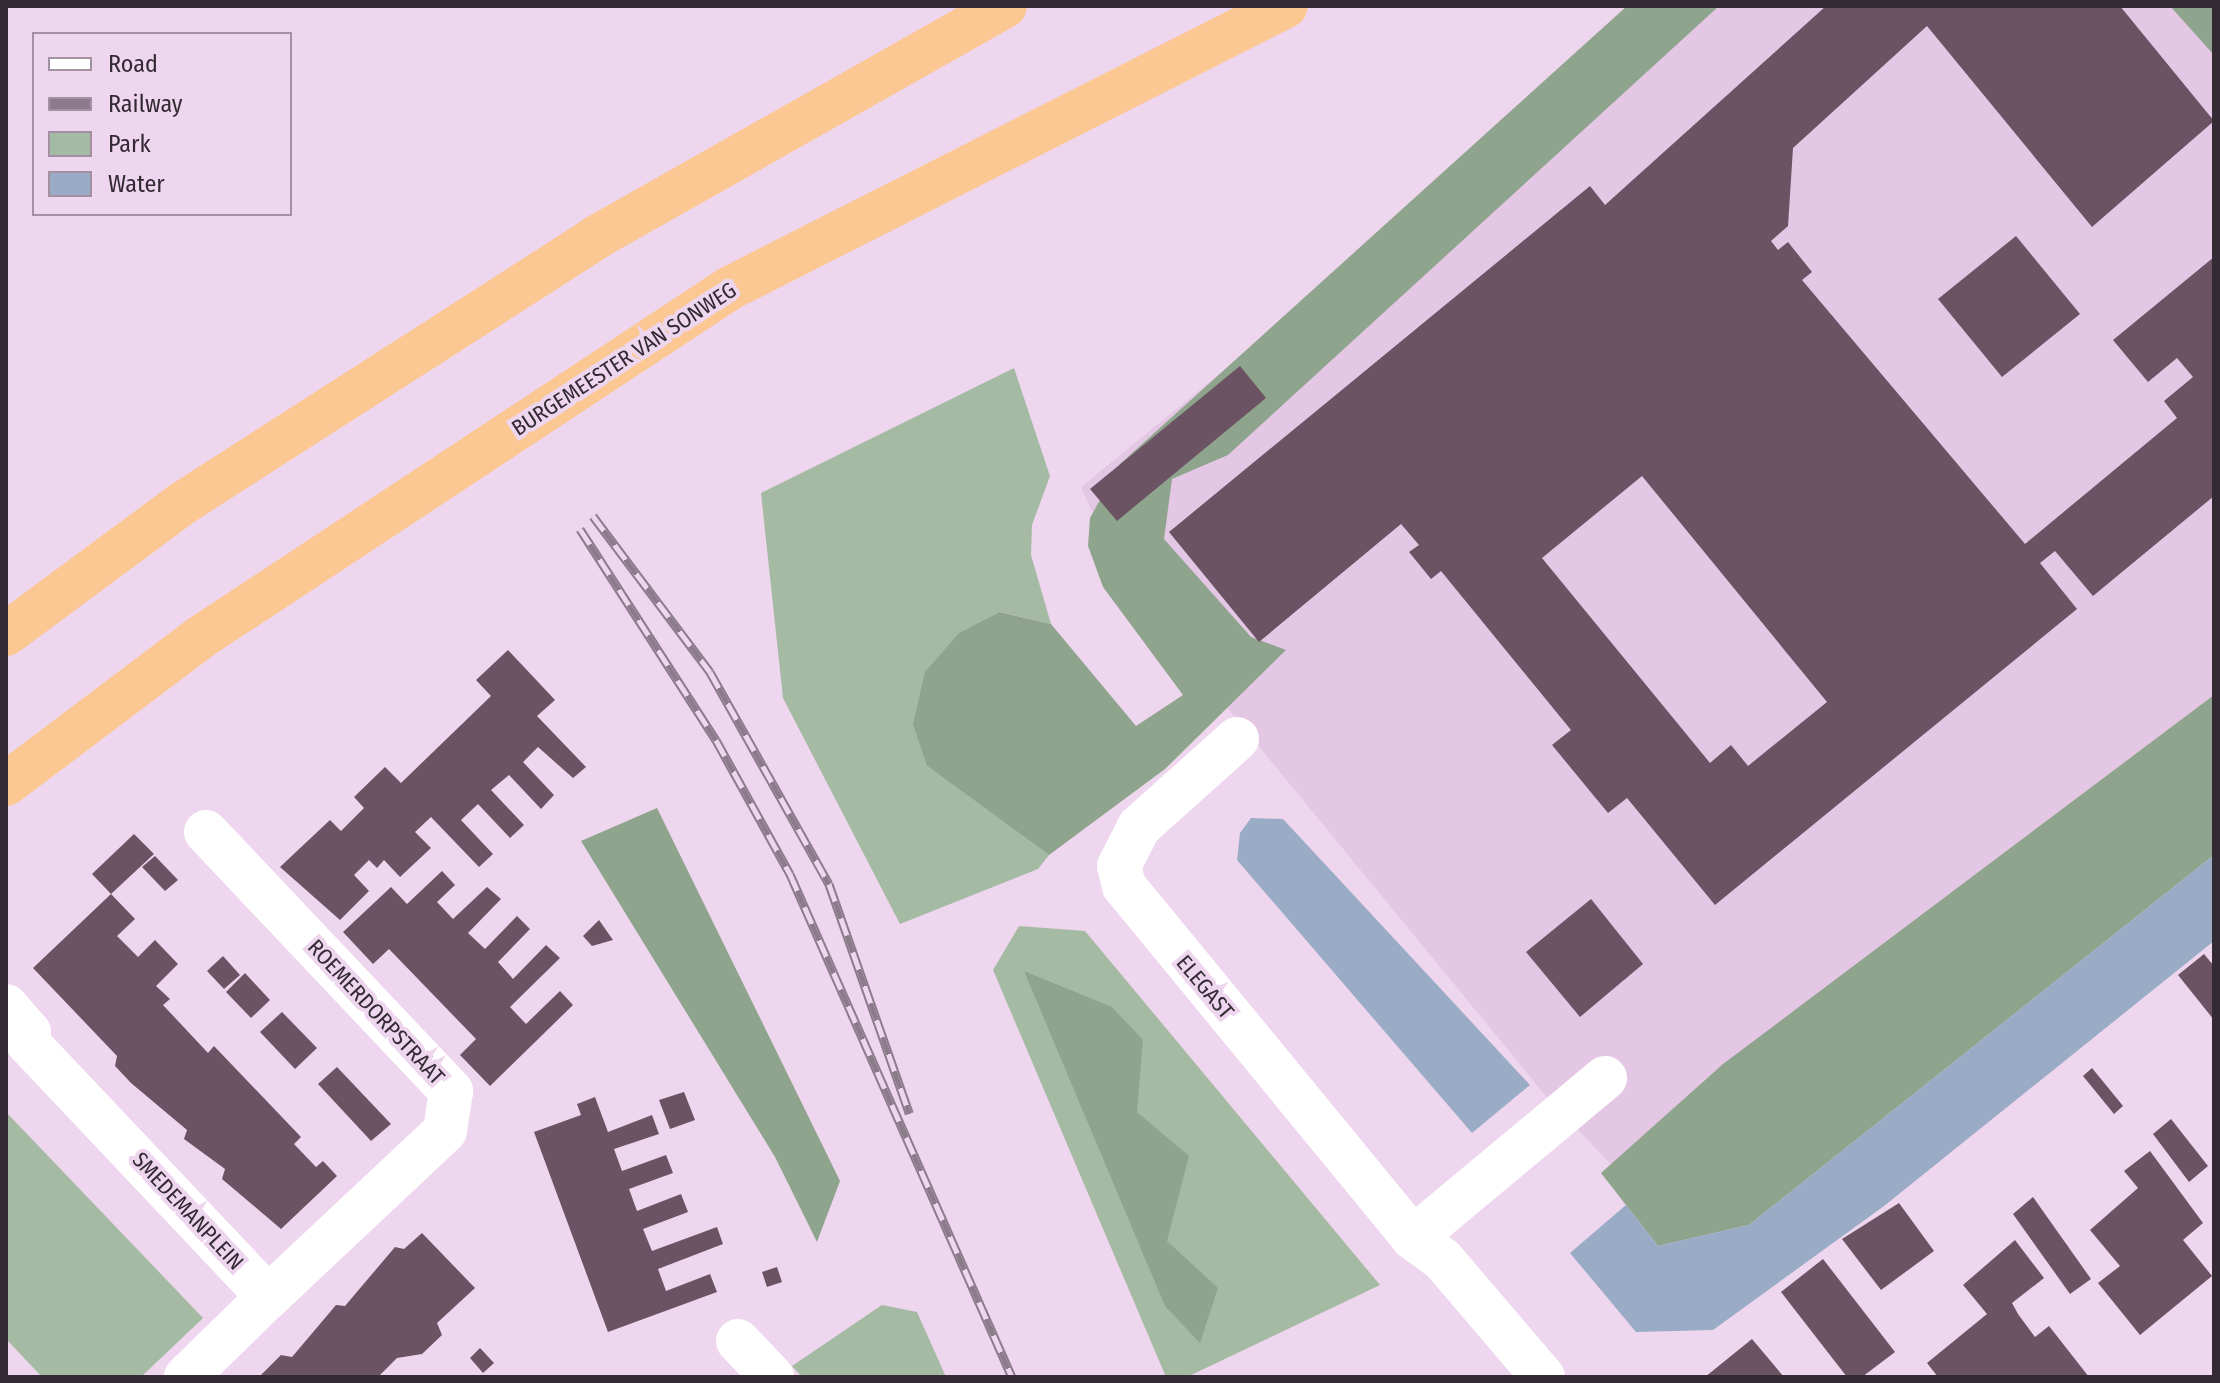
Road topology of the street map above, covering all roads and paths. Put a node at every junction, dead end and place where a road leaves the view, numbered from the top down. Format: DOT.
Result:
graph roads {
  1 [pos="1005,6"];
  2 [pos="1286,6"];
  3 [pos="6,634"];
  4 [pos="1237,739"];
  5 [pos="6,784"];
  6 [pos="206,832"];
  7 [pos="6,1006"];
  8 [pos="17,1053"];
  9 [pos="1605,1078"];
  10 [pos="1413,1238"];
  11 [pos="268,1297"];
  12 [pos="738,1341"];
  13 [pos="186,1377"];
  14 [pos="772,1377"];
  15 [pos="1543,1377"];
  1 -- 3 [label="highway"];
  2 -- 5 [label="highway, BURGEMEESTER VAN SONWEG"];
  4 -- 10 [label="street, ELEGAST"];
  6 -- 11 [label="street, ROEMERDORPSTRAAT"];
  7 -- 8 [label="street, SMEDEMANPLEIN"];
  8 -- 11 [label="street, SMEDEMANPLEIN"];
  9 -- 10 [label="street"];
  10 -- 15 [label="street, ELEGAST"];
  11 -- 13 [label="street"];
  12 -- 14 [label="street"];
}
